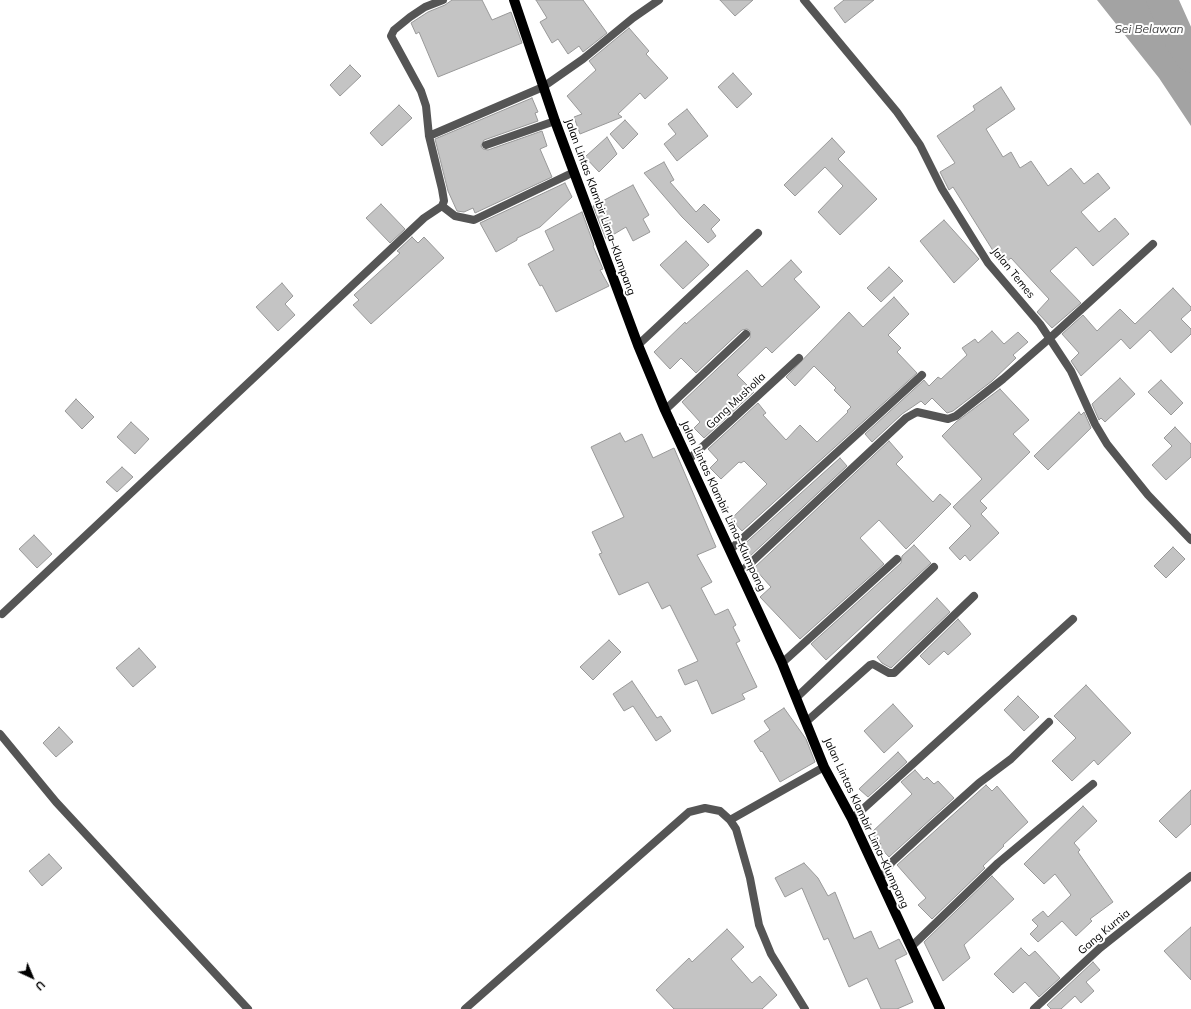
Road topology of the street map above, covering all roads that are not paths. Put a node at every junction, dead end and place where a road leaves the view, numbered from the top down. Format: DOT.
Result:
graph roads {
  1 [pos="443,0"];
  2 [pos="514,0"];
  3 [pos="659,0"];
  4 [pos="804,0"];
  5 [pos="543,87"];
  6 [pos="555,120"];
  7 [pos="429,136"];
  8 [pos="486,144"];
  9 [pos="574,172"];
  10 [pos="442,206"];
  11 [pos="758,233"];
  12 [pos="1153,244"];
  13 [pos="746,334"];
  14 [pos="1050,338"];
  15 [pos="638,345"];
  16 [pos="799,358"];
  17 [pos="922,375"];
  18 [pos="665,410"];
  19 [pos="688,460"];
  20 [pos="1191,540"];
  21 [pos="731,549"];
  22 [pos="898,559"];
  23 [pos="934,567"];
  24 [pos="741,572"];
  25 [pos="974,596"];
  26 [pos="2,614"];
  27 [pos="1073,619"];
  28 [pos="782,663"];
  29 [pos="796,698"];
  30 [pos="806,722"];
  31 [pos="1049,722"];
  32 [pos="0,734"];
  33 [pos="824,767"];
  34 [pos="1093,784"];
  35 [pos="852,819"];
  36 [pos="730,820"];
  37 [pos="1191,876"];
  38 [pos="880,879"];
  39 [pos="911,947"];
  40 [pos="248,1009"];
  41 [pos="465,1009"];
  42 [pos="805,1009"];
  43 [pos="940,1009"];
  44 [pos="1034,1009"];
  1 -- 7 [label="street"];
  2 -- 5 [label="main road, Jalan Lintas Klambir Lima–Klumpang"];
  3 -- 5 [label="street"];
  4 -- 14 [label="street, Jalan Temes"];
  5 -- 6 [label="main road, Jalan Lintas Klambir Lima–Klumpang"];
  5 -- 7 [label="street"];
  6 -- 8 [label="street"];
  6 -- 9 [label="main road, Jalan Lintas Klambir Lima–Klumpang"];
  7 -- 10 [label="street"];
  9 -- 10 [label="street"];
  9 -- 15 [label="main road, Jalan Lintas Klambir Lima–Klumpang"];
  10 -- 26 [label="street"];
  11 -- 15 [label="street"];
  12 -- 14 [label="street"];
  13 -- 18 [label="street"];
  14 -- 20 [label="street, Jalan Temes"];
  14 -- 24 [label="street"];
  15 -- 18 [label="main road, Jalan Lintas Klambir Lima–Klumpang"];
  16 -- 19 [label="street, Gang Musholla"];
  17 -- 21 [label="street"];
  18 -- 19 [label="main road, Jalan Lintas Klambir Lima–Klumpang"];
  19 -- 21 [label="main road, Jalan Lintas Klambir Lima–Klumpang"];
  21 -- 24 [label="main road, Jalan Lintas Klambir Lima–Klumpang"];
  22 -- 28 [label="street"];
  23 -- 29 [label="street"];
  24 -- 28 [label="main road, Jalan Lintas Klambir Lima–Klumpang"];
  25 -- 30 [label="street"];
  27 -- 35 [label="street"];
  28 -- 29 [label="main road, Jalan Lintas Klambir Lima–Klumpang"];
  29 -- 30 [label="main road, Jalan Lintas Klambir Lima–Klumpang"];
  30 -- 33 [label="main road, Jalan Lintas Klambir Lima–Klumpang"];
  31 -- 38 [label="street"];
  32 -- 40 [label="street"];
  33 -- 35 [label="main road, Jalan Lintas Klambir Lima–Klumpang"];
  33 -- 36 [label="street"];
  34 -- 39 [label="street"];
  35 -- 38 [label="main road, Jalan Lintas Klambir Lima–Klumpang"];
  36 -- 41 [label="street"];
  36 -- 42 [label="street"];
  37 -- 44 [label="street, Gang Kurnia"];
  38 -- 39 [label="main road, Jalan Lintas Klambir Lima–Klumpang"];
  39 -- 43 [label="main road, Jalan Lintas Klambir Lima–Klumpang"];
}
